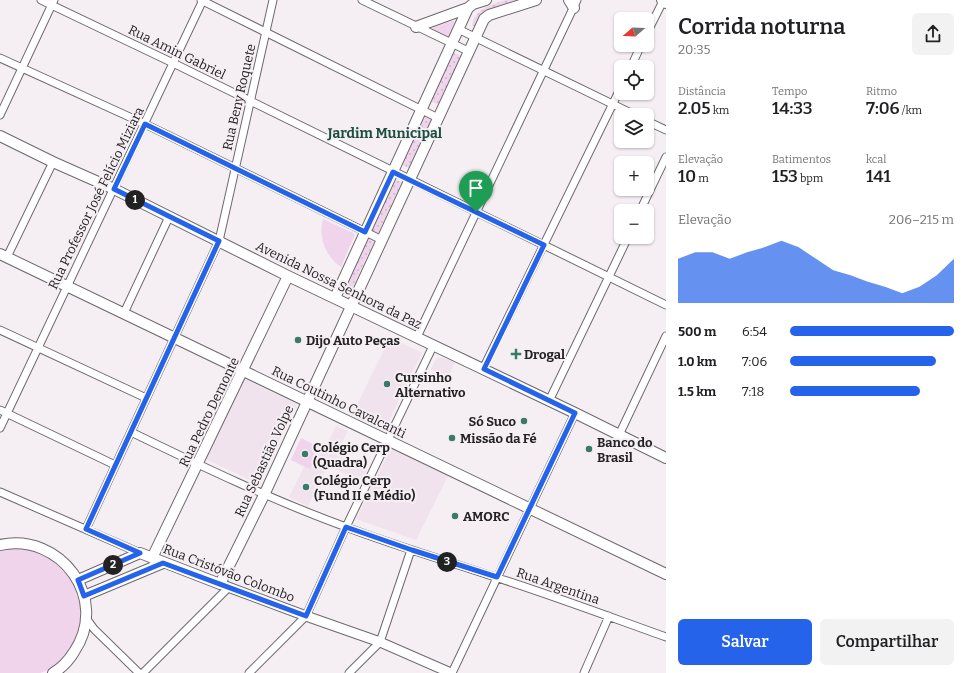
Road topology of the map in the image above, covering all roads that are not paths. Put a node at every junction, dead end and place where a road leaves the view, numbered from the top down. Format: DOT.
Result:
graph roads {
  1 [pos="41,0"];
  2 [pos="202,0"];
  3 [pos="274,0"];
  4 [pos="362,0"];
  5 [pos="486,0"];
  6 [pos="536,0"];
  7 [pos="52,2"];
  8 [pos="663,2"];
  9 [pos="573,3"];
  10 [pos="468,8"];
  11 [pos="654,19"];
  12 [pos="416,27"];
  13 [pos="458,29"];
  14 [pos="266,33"];
  15 [pos="475,37"];
  16 [pos="451,44"];
  17 [pos="468,52"];
  18 [pos="0,58"];
  19 [pos="173,63"];
  20 [pos="22,69"];
  21 [pos="544,71"];
  22 [pos="615,100"];
  23 [pos="250,102"];
  24 [pos="613,104"];
  25 [pos="621,108"];
  26 [pos="421,110"];
  27 [pos="0,115"];
  28 [pos="438,118"];
  29 [pos="145,124"];
  30 [pos="654,124"];
  31 [pos="666,130"];
  32 [pos="0,136"];
  33 [pos="666,157"];
  34 [pos="52,162"];
  35 [pos="235,169"];
  36 [pos="393,172"];
  37 [pos="409,180"];
  38 [pos="114,189"];
  39 [pos="643,204"];
  40 [pos="476,212"];
  41 [pos="169,217"];
  42 [pos="365,232"];
  43 [pos="382,240"];
  44 [pos="219,241"];
  45 [pos="625,244"];
  46 [pos="544,245"];
  47 [pos="3,255"];
  48 [pos="288,276"];
  49 [pos="609,277"];
  50 [pos="67,286"];
  51 [pos="335,298"];
  52 [pos="666,305"];
  53 [pos="351,306"];
  54 [pos="124,313"];
  55 [pos="0,330"];
  56 [pos="666,336"];
  57 [pos="416,337"];
  58 [pos="174,338"];
  59 [pos="433,346"];
  60 [pos="38,348"];
  61 [pos="484,369"];
  62 [pos="243,371"];
  63 [pos="146,398"];
  64 [pos="549,401"];
  65 [pos="307,402"];
  66 [pos="3,412"];
  67 [pos="575,413"];
  68 [pos="0,428"];
  69 [pos="131,432"];
  70 [pos="619,435"];
  71 [pos="388,440"];
  72 [pos="666,458"];
  73 [pos="115,465"];
  74 [pos="198,465"];
  75 [pos="0,492"];
  76 [pos="264,495"];
  77 [pos="530,508"];
  78 [pos="346,527"];
  79 [pos="86,529"];
  80 [pos="0,545"];
  81 [pos="412,550"];
  82 [pos="140,553"];
  83 [pos="152,558"];
  84 [pos="163,563"];
  85 [pos="666,574"];
  86 [pos="497,577"];
  87 [pos="78,580"];
  88 [pos="224,586"];
  89 [pos="84,596"];
  90 [pos="306,616"];
  91 [pos="609,616"];
  92 [pos="89,629"];
  93 [pos="666,637"];
  94 [pos="380,642"];
  95 [pos="53,673"];
  96 [pos="139,673"];
  97 [pos="143,673"];
  98 [pos="249,673"];
  99 [pos="349,673"];
  100 [pos="452,673"];
  101 [pos="584,673"];
  1 -- 7 [label="street, Rua Amin Gabriel"];
  2 -- 14 [label="street"];
  2 -- 19 [label="street, Rua Professor José Felício Miziara"];
  3 -- 14 [label="street, Rua Beny Roquete"];
  4 -- 12 [label="street"];
  5 -- 10 [label="main road"];
  6 -- 15 [label="main road, Rua Sebastião Volpe"];
  7 -- 19 [label="street, Rua Amin Gabriel"];
  7 -- 20 [label="street"];
  8 -- 11 [label="street"];
  9 -- 21 [label="street"];
  10 -- 12 [label="main road"];
  10 -- 13 [label="main road"];
  12 -- 16 [label="street"];
  13 -- 15 [label="street"];
  13 -- 16 [label="main road"];
  14 -- 23 [label="street, Rua Beny Roquete"];
  14 -- 26 [label="street"];
  15 -- 17 [label="main road, Rua Sebastião Volpe"];
  15 -- 21 [label="street"];
  16 -- 17 [label="street"];
  16 -- 26 [label="main road"];
  17 -- 28 [label="main road, Rua Sebastião Volpe"];
  18 -- 20 [label="street"];
  19 -- 23 [label="street, Rua Amin Gabriel"];
  19 -- 29 [label="street, Rua Professor José Felício Miziara"];
  20 -- 27 [label="street"];
  20 -- 29 [label="street"];
  21 -- 24 [label="street"];
  21 -- 40 [label="street"];
  22 -- 24 [label="street"];
  23 -- 35 [label="street, Rua Beny Roquete"];
  23 -- 36 [label="street, Rua Amin Gabriel"];
  24 -- 25 [label="street"];
  24 -- 46 [label="street"];
  26 -- 28 [label="street"];
  26 -- 36 [label="main road"];
  28 -- 37 [label="main road, Rua Sebastião Volpe"];
  29 -- 35 [label="street"];
  29 -- 38 [label="street, Rua Professor José Felício Miziara"];
  30 -- 31 [label="street"];
  32 -- 34 [label="main road, Avenida Nossa Senhora da Paz"];
  33 -- 39 [label="street"];
  34 -- 38 [label="main road, Avenida Nossa Senhora da Paz"];
  34 -- 47 [label="street"];
  35 -- 42 [label="street"];
  35 -- 44 [label="street, Rua Beny Roquete"];
  36 -- 37 [label="street, Rua Amin Gabriel"];
  36 -- 42 [label="main road"];
  37 -- 40 [label="street, Rua Amin Gabriel"];
  37 -- 43 [label="main road, Rua Sebastião Volpe"];
  38 -- 41 [label="main road, Avenida Nossa Senhora da Paz"];
  38 -- 50 [label="street, Rua Professor José Felício Miziara"];
  40 -- 46 [label="street, Rua Amin Gabriel"];
  40 -- 57 [label="street"];
  41 -- 44 [label="main road, Avenida Nossa Senhora da Paz"];
  41 -- 54 [label="street"];
  42 -- 43 [label="street"];
  42 -- 51 [label="main road"];
  43 -- 53 [label="main road, Rua Sebastião Volpe"];
  44 -- 48 [label="main road, Avenida Nossa Senhora da Paz"];
  44 -- 58 [label="street, Rua Beny Roquete"];
  45 -- 49 [label="street"];
  46 -- 49 [label="street, Rua Amin Gabriel"];
  46 -- 61 [label="street"];
  47 -- 50 [label="main road, Rua Coutinho Cavalcanti"];
  48 -- 51 [label="main road, Avenida Nossa Senhora da Paz"];
  48 -- 62 [label="main road, Rua Pedro Demonte"];
  49 -- 52 [label="street, Rua Amin Gabriel"];
  49 -- 64 [label="street"];
  50 -- 54 [label="main road, Rua Coutinho Cavalcanti"];
  50 -- 60 [label="street, Rua Professor José Felício Miziara"];
  51 -- 53 [label="main road, Avenida Nossa Senhora da Paz"];
  53 -- 57 [label="main road, Avenida Nossa Senhora da Paz"];
  53 -- 65 [label="main road, Rua Sebastião Volpe"];
  54 -- 58 [label="main road, Rua Coutinho Cavalcanti"];
  55 -- 60 [label="street"];
  56 -- 70 [label="street"];
  57 -- 59 [label="main road, Avenida Nossa Senhora da Paz"];
  58 -- 62 [label="main road, Rua Coutinho Cavalcanti"];
  58 -- 63 [label="street, Rua Beny Roquete"];
  59 -- 61 [label="main road, Avenida Nossa Senhora da Paz"];
  59 -- 71 [label="street"];
  60 -- 63 [label="street"];
  60 -- 66 [label="street, Rua Professor José Felício Miziara"];
  61 -- 64 [label="main road, Avenida Nossa Senhora da Paz"];
  62 -- 65 [label="main road, Rua Coutinho Cavalcanti"];
  62 -- 74 [label="main road, Rua Pedro Demonte"];
  63 -- 69 [label="street, Rua Beny Roquete"];
  64 -- 67 [label="main road, Avenida Nossa Senhora da Paz"];
  65 -- 71 [label="main road, Rua Coutinho Cavalcanti"];
  65 -- 76 [label="main road, Rua Sebastião Volpe"];
  66 -- 68 [label="street, Rua Professor José Felício Miziara"];
  66 -- 73 [label="street"];
  67 -- 70 [label="main road, Avenida Nossa Senhora da Paz"];
  67 -- 77 [label="street"];
  69 -- 73 [label="street, Rua Beny Roquete"];
  69 -- 74 [label="street, Rua Argentina"];
  70 -- 72 [label="main road, Avenida Nossa Senhora da Paz"];
  71 -- 77 [label="main road, Rua Coutinho Cavalcanti"];
  71 -- 78 [label="street"];
  73 -- 79 [label="street, Rua Beny Roquete"];
  74 -- 76 [label="street, Rua Argentina"];
  74 -- 83 [label="main road, Rua Pedro Demonte"];
  75 -- 79 [label="street, Rua Cristóvão Colombo"];
  76 -- 78 [label="street, Rua Argentina"];
  76 -- 88 [label="main road, Rua Sebastião Volpe"];
  77 -- 85 [label="main road, Rua Coutinho Cavalcanti"];
  77 -- 86 [label="street"];
  78 -- 81 [label="street, Rua Argentina"];
  78 -- 90 [label="street"];
  79 -- 82 [label="street, Rua Cristóvão Colombo"];
  80 -- 87 [label="main road"];
  81 -- 86 [label="street, Rua Argentina"];
  81 -- 94 [label="street"];
  82 -- 83 [label="main road, Rua Cristóvão Colombo"];
  82 -- 87 [label="main road"];
  83 -- 84 [label="main road, Rua Cristóvão Colombo"];
  84 -- 88 [label="main road, Rua Cristóvão Colombo"];
  84 -- 89 [label="main road"];
  86 -- 91 [label="street, Rua Argentina"];
  86 -- 100 [label="street"];
  87 -- 89 [label="main road"];
  88 -- 90 [label="street, Rua Cristóvão Colombo"];
  88 -- 97 [label="street"];
  89 -- 92 [label="main road"];
  90 -- 94 [label="street, Rua Cristóvão Colombo"];
  90 -- 98 [label="street"];
  91 -- 93 [label="street, Rua Argentina"];
  91 -- 101 [label="street"];
  92 -- 95 [label="main road"];
  92 -- 96 [label="street"];
  94 -- 99 [label="street"];
  94 -- 100 [label="street, Rua Cristóvão Colombo"];
}
